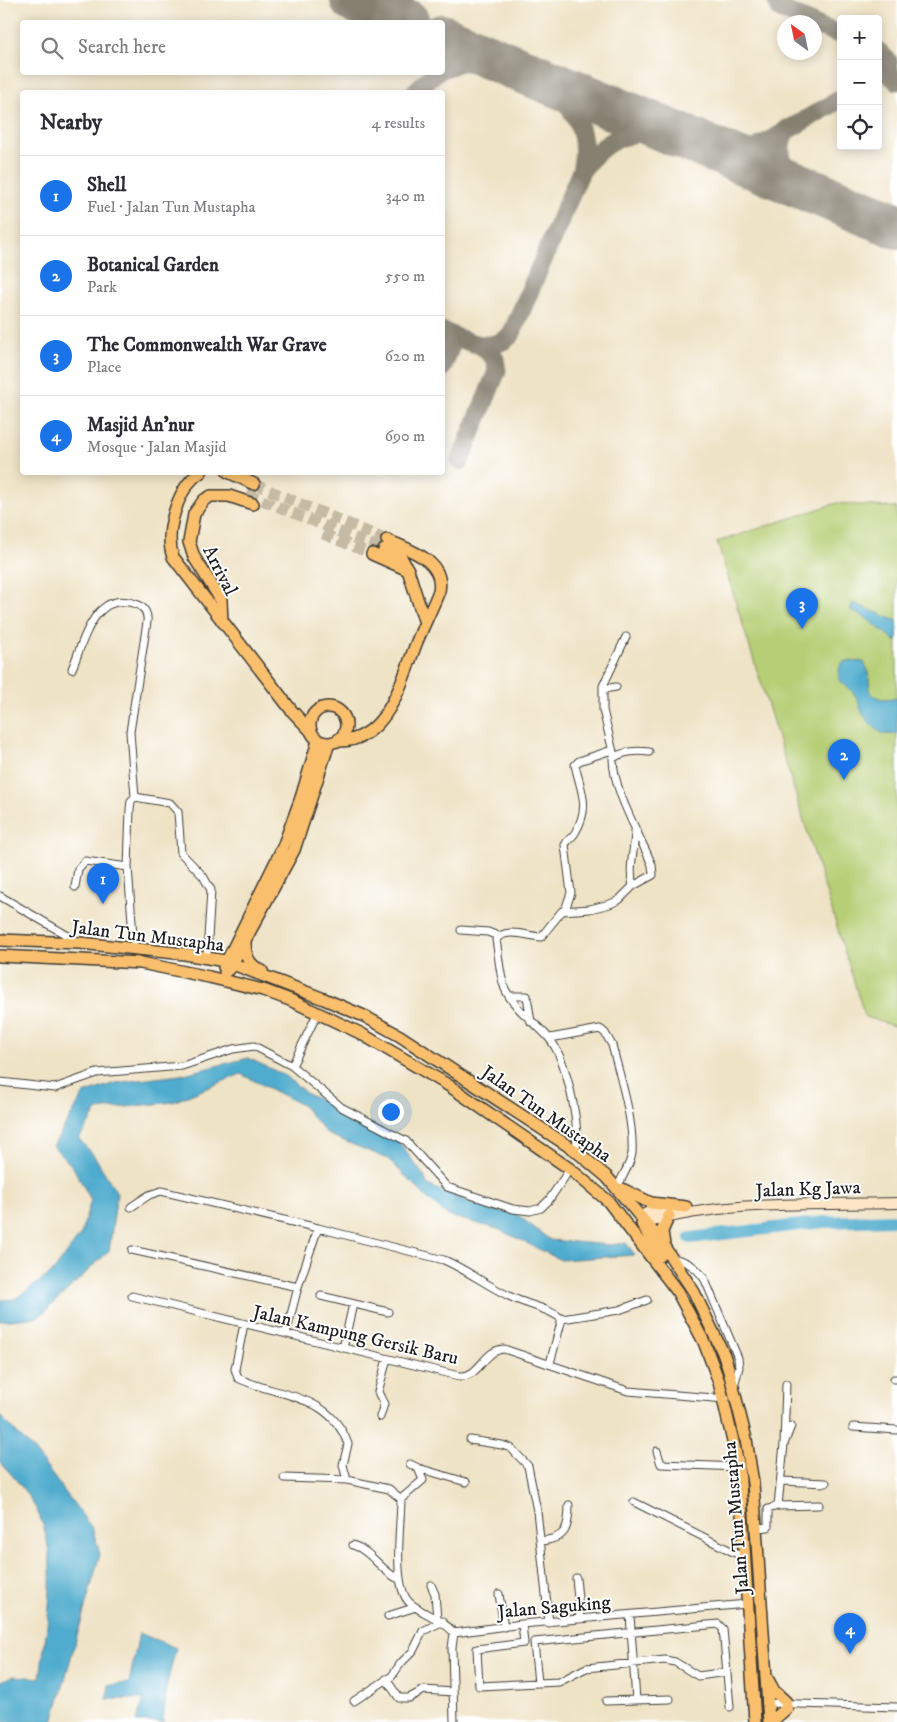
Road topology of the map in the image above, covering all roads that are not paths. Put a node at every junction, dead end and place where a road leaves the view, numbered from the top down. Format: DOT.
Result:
graph roads {
  1 [pos="197,475"];
  2 [pos="234,475"];
  3 [pos="254,484"];
  4 [pos="250,499"];
  5 [pos="372,554"];
  6 [pos="408,570"];
  7 [pos="222,621"];
  8 [pos="425,623"];
  9 [pos="626,637"];
  10 [pos="72,669"];
  11 [pos="616,687"];
  12 [pos="603,689"];
  13 [pos="310,730"];
  14 [pos="328,742"];
  15 [pos="649,752"];
  16 [pos="613,754"];
  17 [pos="136,797"];
  18 [pos="636,826"];
  19 [pos="128,867"];
  20 [pos="633,886"];
  21 [pos="75,887"];
  22 [pos="0,896"];
  23 [pos="565,910"];
  24 [pos="461,930"];
  25 [pos="498,936"];
  26 [pos="242,937"];
  27 [pos="0,940"];
  28 [pos="80,943"];
  29 [pos="134,949"];
  30 [pos="186,954"];
  31 [pos="207,954"];
  32 [pos="0,956"];
  33 [pos="141,963"];
  34 [pos="227,966"];
  35 [pos="263,990"];
  36 [pos="299,990"];
  37 [pos="509,996"];
  38 [pos="318,1012"];
  39 [pos="531,1022"];
  40 [pos="550,1038"];
  41 [pos="292,1066"];
  42 [pos="0,1082"];
  43 [pos="576,1151"];
  44 [pos="570,1169"];
  45 [pos="607,1177"];
  46 [pos="618,1186"];
  47 [pos="608,1201"];
  48 [pos="897,1203"];
  49 [pos="131,1207"];
  50 [pos="686,1207"];
  51 [pos="720,1208"];
  52 [pos="669,1216"];
  53 [pos="642,1221"];
  54 [pos="318,1228"];
  55 [pos="664,1247"];
  56 [pos="132,1250"];
  57 [pos="672,1258"];
  58 [pos="298,1287"];
  59 [pos="677,1291"];
  60 [pos="132,1296"];
  61 [pos="321,1296"];
  62 [pos="647,1300"];
  63 [pos="353,1304"];
  64 [pos="388,1312"];
  65 [pos="562,1319"];
  66 [pos="244,1324"];
  67 [pos="286,1334"];
  68 [pos="343,1348"];
  69 [pos="386,1359"];
  70 [pos="550,1363"];
  71 [pos="786,1384"];
  72 [pos="735,1393"];
  73 [pos="724,1399"];
  74 [pos="380,1417"];
  75 [pos="791,1426"];
  76 [pos="853,1427"];
  77 [pos="897,1430"];
  78 [pos="470,1440"];
  79 [pos="784,1444"];
  80 [pos="658,1451"];
  81 [pos="410,1464"];
  82 [pos="739,1467"];
  83 [pos="418,1468"];
  84 [pos="284,1478"];
  85 [pos="348,1480"];
  86 [pos="781,1481"];
  87 [pos="466,1482"];
  88 [pos="826,1483"];
  89 [pos="402,1499"];
  90 [pos="634,1502"];
  91 [pos="569,1505"];
  92 [pos="818,1505"];
  93 [pos="778,1506"];
  94 [pos="757,1528"];
  95 [pos="540,1541"];
  96 [pos="353,1545"];
  97 [pos="746,1558"];
  98 [pos="399,1578"];
  99 [pos="576,1578"];
  100 [pos="431,1585"];
  101 [pos="499,1594"];
  102 [pos="747,1604"];
  103 [pos="416,1608"];
  104 [pos="630,1615"];
  105 [pos="388,1616"];
  106 [pos="440,1620"];
  107 [pos="580,1620"];
  108 [pos="549,1623"];
  109 [pos="522,1624"];
  110 [pos="504,1626"];
  111 [pos="632,1631"];
  112 [pos="454,1633"];
  113 [pos="534,1642"];
  114 [pos="524,1643"];
  115 [pos="635,1664"];
  116 [pos="727,1672"];
  117 [pos="764,1672"];
  118 [pos="386,1679"];
  119 [pos="538,1683"];
  120 [pos="454,1692"];
  121 [pos="753,1694"];
  122 [pos="670,1699"];
  123 [pos="636,1700"];
  124 [pos="354,1701"];
  125 [pos="606,1701"];
  126 [pos="787,1705"];
  127 [pos="730,1706"];
  128 [pos="766,1706"];
  129 [pos="897,1707"];
  130 [pos="755,1721"];
  131 [pos="454,1722"];
  132 [pos="770,1722"];
  1 -- 7 [label="main road"];
  2 -- 3 [label="main road"];
  4 -- 7 [label="main road, Arrival"];
  5 -- 6 [label="main road"];
  6 -- 8 [label="main road"];
  6 -- 8 [label="main road"];
  7 -- 13 [label="main road"];
  8 -- 14 [label="main road"];
  9 -- 12 [label="street"];
  10 -- 17 [label="street"];
  11 -- 12 [label="street"];
  12 -- 16 [label="street"];
  13 -- 14 [label="main road"];
  13 -- 14 [label="main road"];
  14 -- 26 [label="main road"];
  15 -- 16 [label="street"];
  16 -- 18 [label="street"];
  16 -- 23 [label="street"];
  17 -- 19 [label="street"];
  17 -- 31 [label="street"];
  18 -- 20 [label="street"];
  18 -- 20 [label="street"];
  19 -- 21 [label="street"];
  19 -- 29 [label="street"];
  20 -- 23 [label="street"];
  22 -- 28 [label="street"];
  23 -- 25 [label="street"];
  24 -- 25 [label="street"];
  25 -- 37 [label="street"];
  26 -- 31 [label="main road"];
  26 -- 34 [label="main road"];
  26 -- 36 [label="main road"];
  27 -- 28 [label="main road, Jalan Tun Mustapha"];
  28 -- 29 [label="main road, Jalan Tun Mustapha"];
  29 -- 30 [label="main road, Jalan Tun Mustapha"];
  30 -- 31 [label="main road"];
  30 -- 34 [label="main road, Jalan Tun Mustapha"];
  32 -- 33 [label="main road"];
  33 -- 34 [label="main road"];
  33 -- 35 [label="main road"];
  34 -- 35 [label="main road"];
  34 -- 36 [label="main road, Jalan Tun Mustapha"];
  35 -- 38 [label="main road"];
  36 -- 43 [label="main road, Jalan Tun Mustapha"];
  37 -- 39 [label="street"];
  37 -- 39 [label="street"];
  38 -- 41 [label="street"];
  38 -- 44 [label="main road"];
  39 -- 40 [label="street"];
  40 -- 43 [label="street"];
  40 -- 46 [label="street"];
  41 -- 42 [label="street"];
  41 -- 44 [label="street"];
  43 -- 45 [label="main road, Jalan Tun Mustapha"];
  44 -- 47 [label="main road"];
  45 -- 46 [label="main road"];
  45 -- 53 [label="main road, Jalan Tun Mustapha"];
  46 -- 50 [label="main road"];
  47 -- 53 [label="main road"];
  47 -- 59 [label="main road"];
  48 -- 51 [label="main road, Jalan Kg Jawa"];
  49 -- 54 [label="street"];
  50 -- 51 [label="main road, Jalan Kg Jawa"];
  50 -- 53 [label="main road, Jalan Kg Jawa"];
  51 -- 52 [label="main road, Jalan Kg Jawa"];
  52 -- 53 [label="main road, Jalan Kg Jawa"];
  52 -- 55 [label="main road"];
  53 -- 55 [label="main road, Jalan Tun Mustapha"];
  53 -- 59 [label="main road"];
  54 -- 58 [label="street"];
  54 -- 65 [label="street"];
  55 -- 57 [label="main road, Jalan Tun Mustapha"];
  56 -- 58 [label="street"];
  57 -- 72 [label="main road, Jalan Tun Mustapha"];
  57 -- 72 [label="street"];
  58 -- 67 [label="street"];
  59 -- 73 [label="main road"];
  60 -- 66 [label="street, Jalan Kampung Gersik Baru"];
  61 -- 63 [label="street"];
  62 -- 65 [label="street"];
  63 -- 64 [label="street"];
  63 -- 68 [label="street"];
  65 -- 70 [label="street"];
  66 -- 67 [label="street, Jalan Kampung Gersik Baru"];
  66 -- 85 [label="street"];
  67 -- 68 [label="street, Jalan Kampung Gersik Baru"];
  68 -- 69 [label="street, Jalan Kampung Gersik Baru"];
  69 -- 70 [label="street, Jalan Kampung Gersik Baru"];
  69 -- 74 [label="street"];
  70 -- 73 [label="street, Jalan Kampung Gersik Baru"];
  71 -- 79 [label="street"];
  72 -- 73 [label="street, Jalan Kampung Gersik Baru"];
  72 -- 94 [label="main road, Jalan Tun Mustapha"];
  73 -- 82 [label="main road"];
  75 -- 79 [label="street"];
  76 -- 77 [label="street"];
  78 -- 95 [label="street"];
  79 -- 86 [label="street"];
  80 -- 82 [label="street"];
  81 -- 83 [label="street"];
  82 -- 97 [label="main road"];
  83 -- 87 [label="street"];
  83 -- 89 [label="street"];
  84 -- 85 [label="street"];
  85 -- 89 [label="street"];
  86 -- 88 [label="street"];
  86 -- 93 [label="street"];
  89 -- 98 [label="street"];
  90 -- 97 [label="street"];
  91 -- 95 [label="street"];
  92 -- 93 [label="street"];
  93 -- 94 [label="street"];
  94 -- 117 [label="main road, Jalan Tun Mustapha"];
  95 -- 108 [label="street"];
  96 -- 98 [label="street"];
  97 -- 102 [label="main road"];
  98 -- 103 [label="street"];
  99 -- 107 [label="street"];
  100 -- 106 [label="street"];
  101 -- 110 [label="street"];
  102 -- 104 [label="street, Jalan Saguking"];
  102 -- 121 [label="main road"];
  103 -- 105 [label="street"];
  103 -- 106 [label="street"];
  104 -- 107 [label="street, Jalan Saguking"];
  104 -- 111 [label="street"];
  106 -- 112 [label="street"];
  106 -- 118 [label="street"];
  107 -- 108 [label="street, Jalan Saguking"];
  108 -- 109 [label="street, Jalan Saguking"];
  109 -- 110 [label="street, Jalan Saguking"];
  109 -- 114 [label="street"];
  110 -- 112 [label="street, Jalan Saguking"];
  111 -- 113 [label="street"];
  111 -- 115 [label="street"];
  111 -- 116 [label="street"];
  112 -- 120 [label="street"];
  113 -- 114 [label="street"];
  113 -- 119 [label="street"];
  114 -- 119 [label="street"];
  115 -- 116 [label="street"];
  115 -- 119 [label="street"];
  115 -- 123 [label="street"];
  116 -- 127 [label="street"];
  117 -- 126 [label="main road"];
  117 -- 128 [label="main road, Jalan Tun Mustapha"];
  118 -- 120 [label="street"];
  118 -- 124 [label="street"];
  120 -- 131 [label="street"];
  121 -- 128 [label="main road"];
  121 -- 130 [label="main road"];
  122 -- 123 [label="street"];
  123 -- 125 [label="street"];
  126 -- 128 [label="street"];
  126 -- 129 [label="street"];
  126 -- 132 [label="main road"];
  128 -- 130 [label="main road"];
  128 -- 132 [label="main road, Jalan Tun Mustapha"];
}
